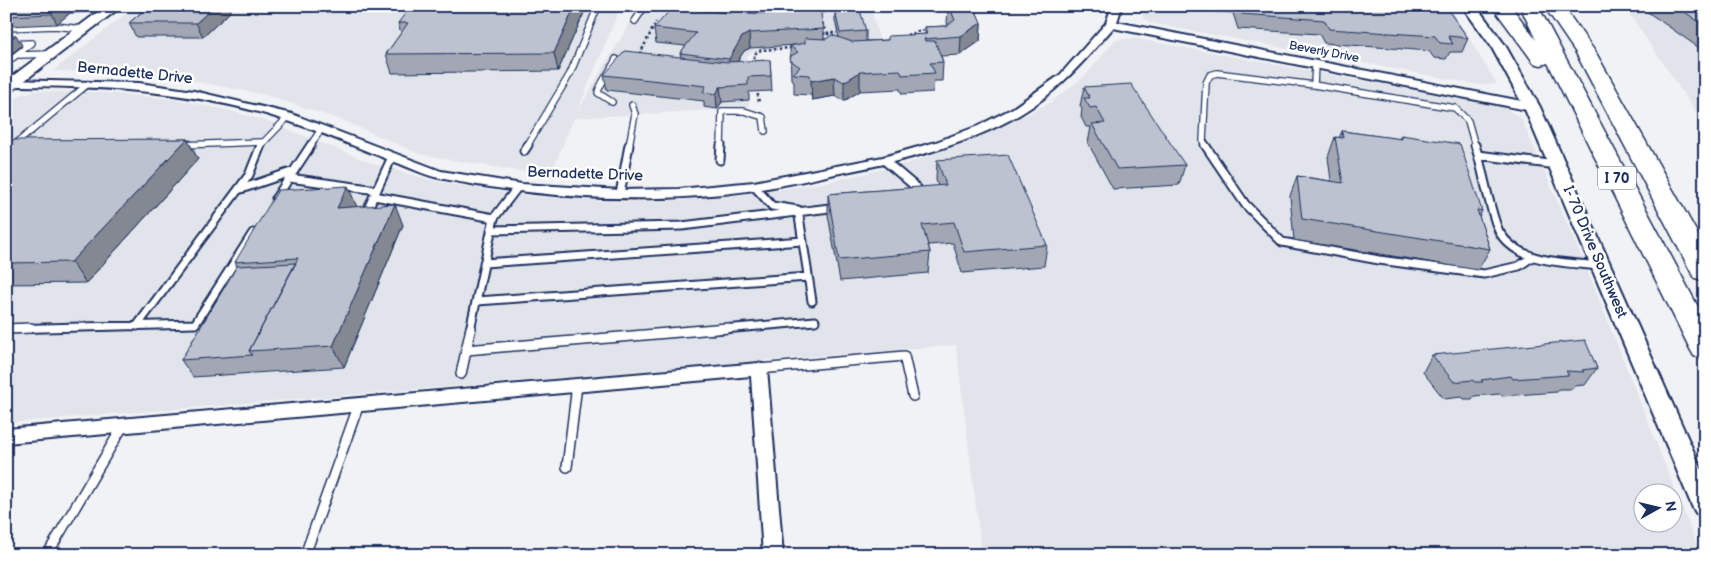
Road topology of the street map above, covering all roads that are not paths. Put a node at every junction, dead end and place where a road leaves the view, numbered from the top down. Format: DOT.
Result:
graph roads {
  1 [pos="598,6"];
  2 [pos="645,6"];
  3 [pos="1118,6"];
  4 [pos="1469,6"];
  5 [pos="1501,6"];
  6 [pos="1530,6"];
  7 [pos="1553,6"];
  8 [pos="1577,6"];
  9 [pos="114,7"];
  10 [pos="48,11"];
  11 [pos="635,21"];
  12 [pos="1112,24"];
  13 [pos="6,28"];
  14 [pos="83,29"];
  15 [pos="6,44"];
  16 [pos="1586,53"];
  17 [pos="51,54"];
  18 [pos="19,55"];
  19 [pos="616,59"];
  20 [pos="6,63"];
  21 [pos="1315,64"];
  22 [pos="88,84"];
  23 [pos="9,85"];
  24 [pos="1314,85"];
  25 [pos="612,102"];
  26 [pos="632,105"];
  27 [pos="1532,107"];
  28 [pos="1584,114"];
  29 [pos="288,117"];
  30 [pos="320,131"];
  31 [pos="765,132"];
  32 [pos="262,142"];
  33 [pos="178,145"];
  34 [pos="12,147"];
  35 [pos="22,147"];
  36 [pos="524,151"];
  37 [pos="6,152"];
  38 [pos="1478,155"];
  39 [pos="392,157"];
  40 [pos="720,160"];
  41 [pos="885,161"];
  42 [pos="1557,165"];
  43 [pos="294,171"];
  44 [pos="290,178"];
  45 [pos="754,186"];
  46 [pos="517,188"];
  47 [pos="238,190"];
  48 [pos="375,193"];
  49 [pos="620,194"];
  50 [pos="910,200"];
  51 [pos="919,200"];
  52 [pos="273,202"];
  53 [pos="845,206"];
  54 [pos="923,207"];
  55 [pos="798,210"];
  56 [pos="364,217"];
  57 [pos="494,218"];
  58 [pos="257,226"];
  59 [pos="491,230"];
  60 [pos="803,241"];
  61 [pos="1532,257"];
  62 [pos="484,263"];
  63 [pos="1601,266"];
  64 [pos="1705,272"];
  65 [pos="808,277"];
  66 [pos="477,301"];
  67 [pos="812,301"];
  68 [pos="815,321"];
  69 [pos="136,326"];
  70 [pos="6,329"];
  71 [pos="1705,349"];
  72 [pos="466,350"];
  73 [pos="759,369"];
  74 [pos="461,374"];
  75 [pos="577,385"];
  76 [pos="913,396"];
  77 [pos="359,404"];
  78 [pos="123,426"];
  79 [pos="6,436"];
  80 [pos="567,467"];
  81 [pos="1705,506"];
  82 [pos="773,554"];
  83 [pos="46,555"];
  84 [pos="305,555"];
  85 [pos="752,555"];
  1 -- 36 [label="lane"];
  2 -- 11 [label="lane"];
  3 -- 12 [label="street, Bernadette Drive"];
  4 -- 27 [label="street, I- 70 Drive Southwest"];
  5 -- 28 [label="highway"];
  6 -- 28 [label="highway, I 70"];
  7 -- 16 [label="highway, I 70"];
  8 -- 16 [label="highway"];
  9 -- 10 [label="lane"];
  9 -- 14 [label="street"];
  12 -- 21 [label="street, Beverly Drive"];
  12 -- 41 [label="street, Bernadette Drive"];
  13 -- 14 [label="lane"];
  14 -- 17 [label="street"];
  15 -- 18 [label="lane"];
  16 -- 64 [label="highway, I 70"];
  17 -- 18 [label="lane"];
  17 -- 23 [label="street"];
  18 -- 20 [label="lane"];
  19 -- 25 [label="lane"];
  21 -- 24 [label="lane"];
  21 -- 27 [label="street, Beverly Drive"];
  22 -- 23 [label="street, Bernadette Drive"];
  22 -- 29 [label="street, Bernadette Drive"];
  22 -- 34 [label="lane"];
  24 -- 38 [label="lane"];
  24 -- 61 [label="lane"];
  26 -- 49 [label="lane"];
  27 -- 42 [label="street, I- 70 Drive Southwest"];
  28 -- 71 [label="highway, I 70"];
  29 -- 30 [label="street, Bernadette Drive"];
  29 -- 32 [label="lane"];
  30 -- 39 [label="street, Bernadette Drive"];
  30 -- 43 [label="lane"];
  31 -- 40 [label="lane"];
  32 -- 33 [label="lane"];
  32 -- 47 [label="lane"];
  34 -- 35 [label="lane"];
  34 -- 37 [label="lane"];
  38 -- 42 [label="lane"];
  38 -- 61 [label="lane"];
  39 -- 46 [label="street, Bernadette Drive"];
  39 -- 48 [label="lane"];
  41 -- 45 [label="street, Bernadette Drive"];
  41 -- 51 [label="lane"];
  42 -- 63 [label="street, I- 70 Drive Southwest"];
  43 -- 44 [label="lane"];
  43 -- 47 [label="lane"];
  44 -- 48 [label="lane"];
  44 -- 52 [label="lane"];
  45 -- 49 [label="street, Bernadette Drive"];
  45 -- 55 [label="lane"];
  46 -- 49 [label="street, Bernadette Drive"];
  46 -- 57 [label="lane"];
  47 -- 69 [label="lane"];
  48 -- 56 [label="lane"];
  48 -- 57 [label="lane"];
  50 -- 51 [label="lane"];
  51 -- 54 [label="lane"];
  53 -- 55 [label="lane"];
  55 -- 59 [label="lane"];
  55 -- 60 [label="lane"];
  57 -- 59 [label="lane"];
  58 -- 69 [label="lane"];
  59 -- 62 [label="lane"];
  60 -- 62 [label="lane"];
  60 -- 65 [label="lane"];
  61 -- 63 [label="lane"];
  62 -- 66 [label="lane"];
  63 -- 81 [label="street, I- 70 Drive Southwest"];
  65 -- 66 [label="lane"];
  65 -- 67 [label="lane"];
  66 -- 72 [label="lane"];
  68 -- 72 [label="lane"];
  69 -- 70 [label="lane"];
  72 -- 74 [label="lane"];
  73 -- 75 [label="street"];
  73 -- 76 [label="lane"];
  73 -- 82 [label="street"];
  75 -- 77 [label="street"];
  75 -- 80 [label="lane"];
  77 -- 78 [label="street"];
  77 -- 84 [label="lane"];
  78 -- 79 [label="street"];
  78 -- 83 [label="lane"];
  82 -- 85 [label="lane"];
}
